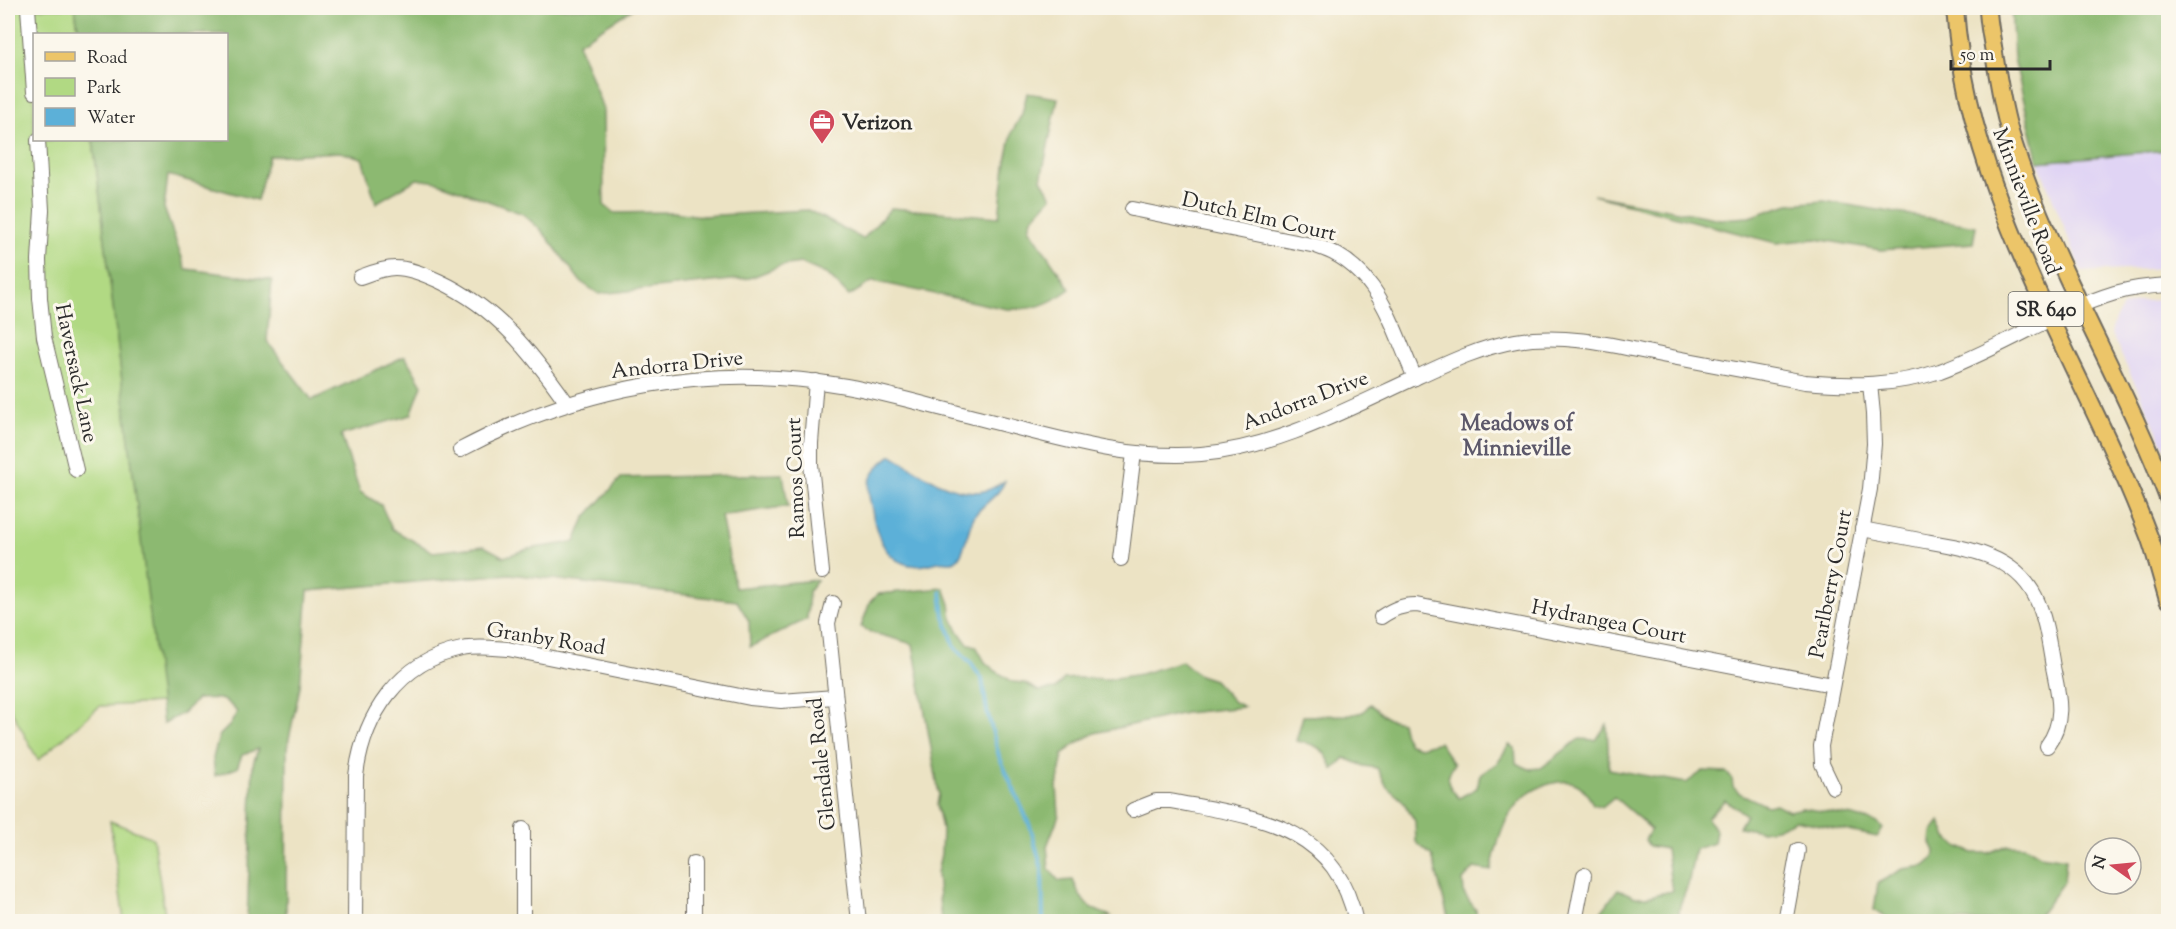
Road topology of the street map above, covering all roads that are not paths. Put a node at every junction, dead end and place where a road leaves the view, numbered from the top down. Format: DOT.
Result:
graph roads {
  1 [pos="28,8"];
  2 [pos="1955,8"];
  3 [pos="1988,8"];
  4 [pos="33,78"];
  5 [pos="38,141"];
  6 [pos="1132,209"];
  7 [pos="360,277"];
  8 [pos="2169,285"];
  9 [pos="2081,306"];
  10 [pos="2050,319"];
  11 [pos="1415,378"];
  12 [pos="816,381"];
  13 [pos="1870,384"];
  14 [pos="567,403"];
  15 [pos="460,450"];
  16 [pos="1134,453"];
  17 [pos="76,470"];
  18 [pos="2169,498"];
  19 [pos="1862,529"];
  20 [pos="1121,559"];
  21 [pos="822,572"];
  22 [pos="2169,600"];
  23 [pos="833,603"];
  24 [pos="1381,617"];
  25 [pos="1832,685"];
  26 [pos="835,697"];
  27 [pos="2047,746"];
  28 [pos="1833,787"];
  29 [pos="1133,810"];
  30 [pos="523,829"];
  31 [pos="1798,850"];
  32 [pos="694,863"];
  33 [pos="1584,875"];
  34 [pos="355,921"];
  35 [pos="523,921"];
  36 [pos="694,921"];
  37 [pos="858,921"];
  38 [pos="1356,921"];
  39 [pos="1575,921"];
  40 [pos="1785,921"];
  1 -- 4 [label="street"];
  2 -- 10 [label="main road, Minnieville Road / SR 640"];
  3 -- 9 [label="main road, Minnieville Road / SR 640"];
  5 -- 17 [label="street, Haversack Lane"];
  6 -- 11 [label="street, Dutch Elm Court"];
  7 -- 14 [label="street"];
  8 -- 9 [label="street, Andorra Drive"];
  9 -- 10 [label="street, Andorra Drive"];
  9 -- 18 [label="main road, Minnieville Road / SR 640"];
  10 -- 13 [label="street, Andorra Drive"];
  10 -- 22 [label="main road, Minnieville Road / SR 640"];
  11 -- 13 [label="street, Andorra Drive"];
  11 -- 16 [label="street, Andorra Drive"];
  12 -- 14 [label="street, Andorra Drive"];
  12 -- 16 [label="street, Andorra Drive"];
  12 -- 21 [label="street, Ramos Court"];
  13 -- 19 [label="street, Pearlberry Court"];
  14 -- 15 [label="street, Andorra Drive"];
  16 -- 20 [label="street"];
  19 -- 25 [label="street, Pearlberry Court"];
  19 -- 27 [label="street"];
  23 -- 26 [label="street, Glendale Road"];
  24 -- 25 [label="street, Hydrangea Court"];
  25 -- 28 [label="street, Pearlberry Court"];
  26 -- 34 [label="street, Granby Road"];
  26 -- 37 [label="street, Glendale Road"];
  29 -- 38 [label="street"];
  30 -- 35 [label="street"];
  31 -- 40 [label="street"];
  32 -- 36 [label="street"];
  33 -- 39 [label="street"];
}
